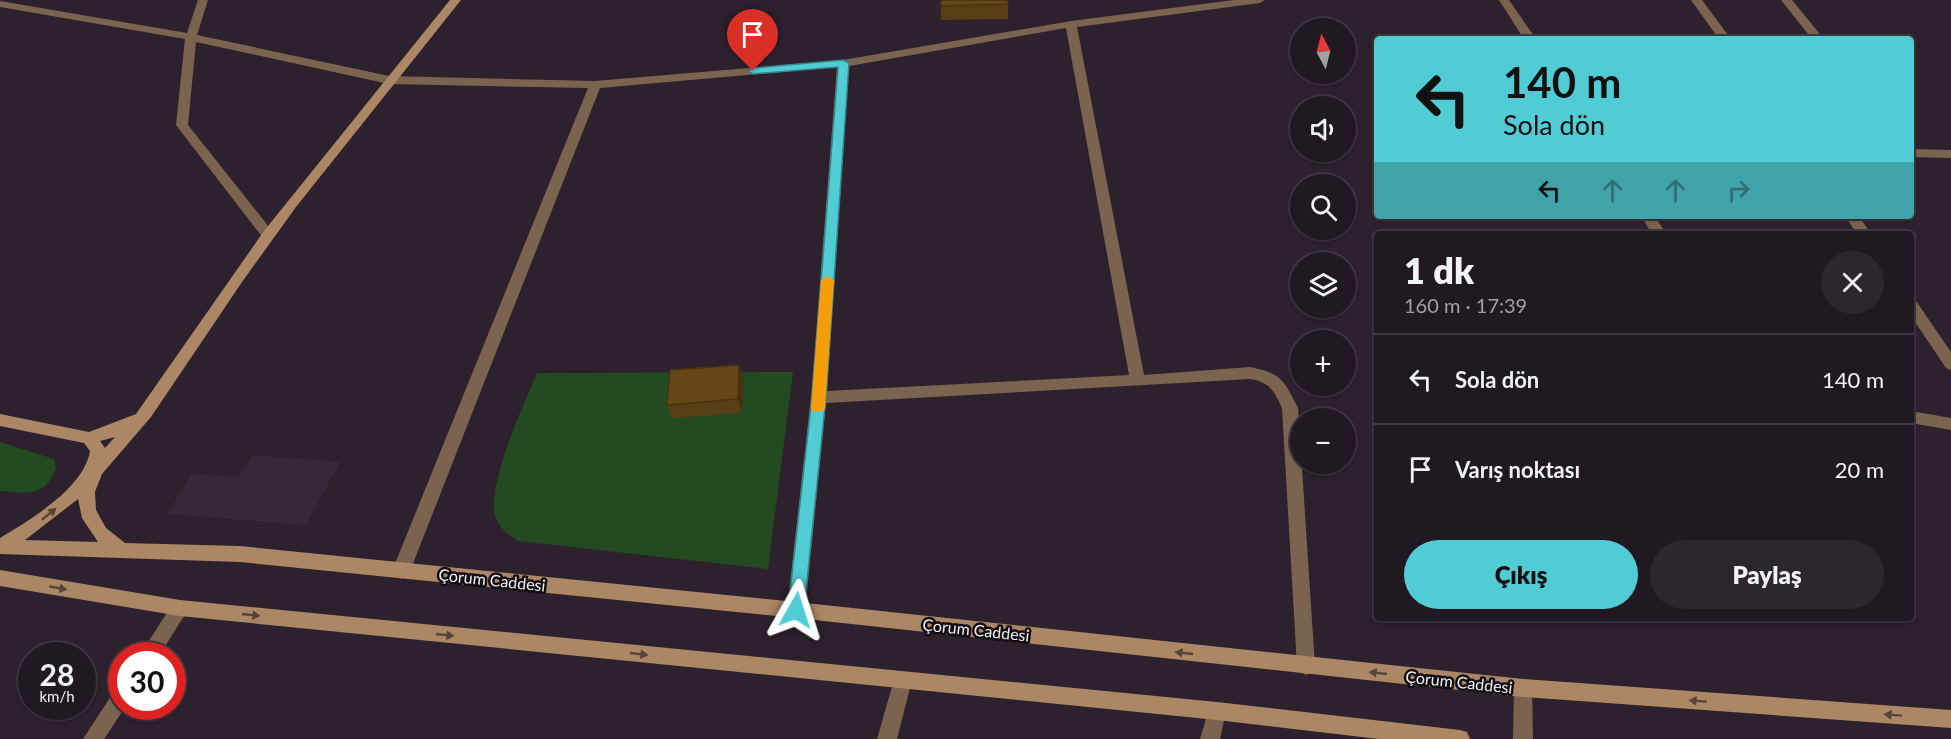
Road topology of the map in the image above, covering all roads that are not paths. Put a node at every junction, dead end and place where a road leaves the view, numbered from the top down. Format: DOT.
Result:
graph roads {
  1 [pos="203,0"];
  2 [pos="456,0"];
  3 [pos="1260,0"];
  4 [pos="1504,0"];
  5 [pos="1696,0"];
  6 [pos="1786,0"];
  7 [pos="1219,2"];
  8 [pos="0,4"];
  9 [pos="1071,24"];
  10 [pos="1528,36"];
  11 [pos="1723,36"];
  12 [pos="1816,36"];
  13 [pos="191,38"];
  14 [pos="843,63"];
  15 [pos="389,80"];
  16 [pos="595,85"];
  17 [pos="1914,152"];
  18 [pos="1951,154"];
  19 [pos="268,235"];
  20 [pos="1914,309"];
  21 [pos="1945,347"];
  22 [pos="1951,364"];
  23 [pos="1138,381"];
  24 [pos="819,397"];
  25 [pos="145,415"];
  26 [pos="1914,418"];
  27 [pos="2,422"];
  28 [pos="1951,424"];
  29 [pos="89,438"];
  30 [pos="96,467"];
  31 [pos="0,547"];
  32 [pos="121,550"];
  33 [pos="400,571"];
  34 [pos="0,578"];
  35 [pos="180,608"];
  36 [pos="796,610"];
  37 [pos="157,642"];
  38 [pos="1306,666"];
  39 [pos="903,680"];
  40 [pos="1523,688"];
  41 [pos="1217,711"];
  42 [pos="108,717"];
  43 [pos="1951,719"];
  44 [pos="93,739"];
  45 [pos="887,739"];
  46 [pos="1210,739"];
  47 [pos="1460,739"];
  48 [pos="1523,739"];
  1 -- 13 [label="street"];
  2 -- 15 [label="main road"];
  3 -- 7 [label="street"];
  4 -- 10 [label="street"];
  5 -- 11 [label="street"];
  6 -- 12 [label="street"];
  7 -- 9 [label="street"];
  8 -- 13 [label="street"];
  9 -- 14 [label="street"];
  9 -- 23 [label="street"];
  13 -- 15 [label="street"];
  13 -- 19 [label="street"];
  14 -- 16 [label="street"];
  14 -- 24 [label="street"];
  15 -- 16 [label="street"];
  15 -- 19 [label="main road"];
  16 -- 33 [label="street"];
  17 -- 18 [label="street"];
  19 -- 25 [label="main road"];
  20 -- 21 [label="street"];
  21 -- 22 [label="street"];
  23 -- 24 [label="street"];
  23 -- 38 [label="street"];
  24 -- 36 [label="street"];
  25 -- 29 [label="main road"];
  25 -- 30 [label="main road"];
  26 -- 28 [label="street"];
  27 -- 29 [label="main road"];
  29 -- 30 [label="main road"];
  31 -- 30 [label="main road, one-way"];
  30 -- 32 [label="main road"];
  31 -- 32 [label="main road, Çorum Caddesi"];
  32 -- 33 [label="main road, Çorum Caddesi"];
  33 -- 36 [label="main road, Çorum Caddesi"];
  34 -- 35 [label="main road, one-way"];
  35 -- 37 [label="street"];
  35 -- 39 [label="main road, one-way"];
  38 -- 36 [label="main road, Çorum Caddesi, one-way"];
  40 -- 38 [label="main road, Çorum Caddesi, one-way"];
  39 -- 41 [label="main road"];
  39 -- 45 [label="street"];
  43 -- 40 [label="main road, Çorum Caddesi, one-way"];
  40 -- 48 [label="street"];
  41 -- 46 [label="street"];
  41 -- 47 [label="main road"];
  42 -- 44 [label="street"];
}
